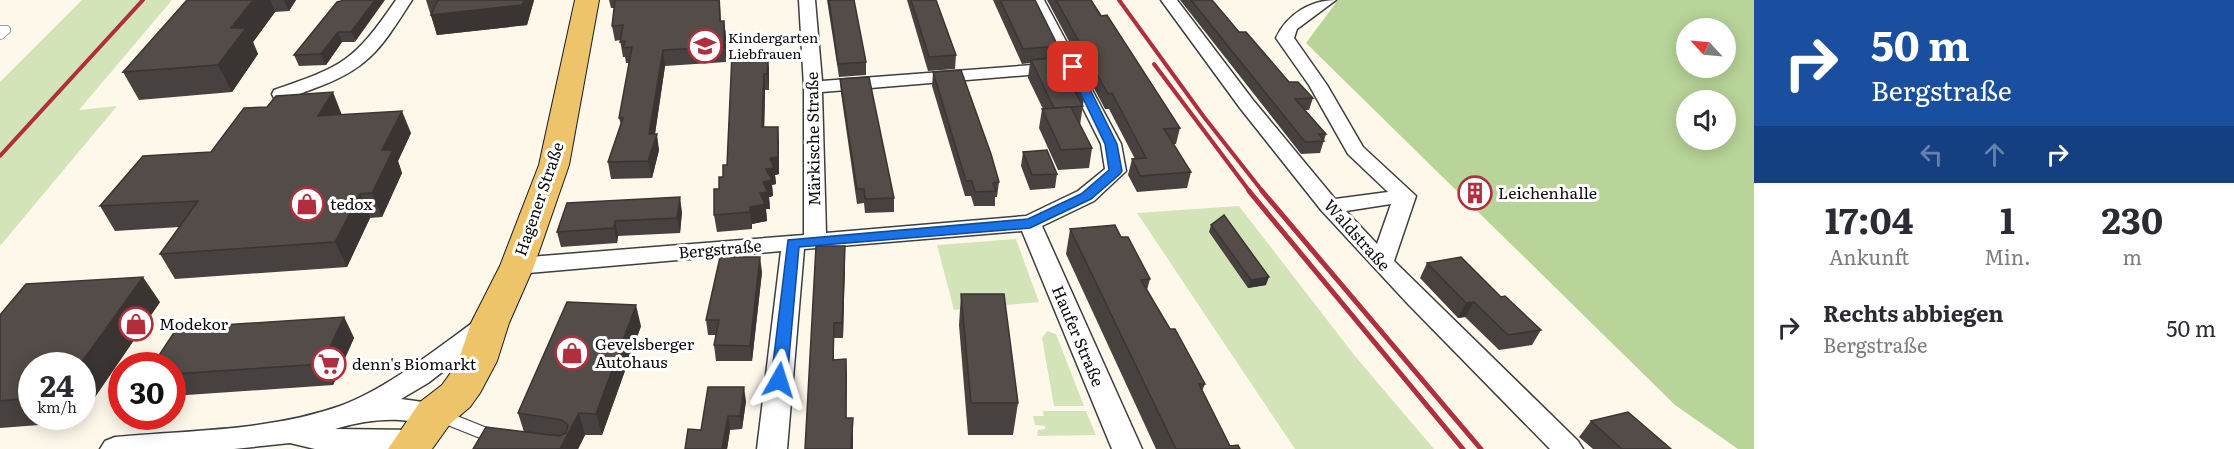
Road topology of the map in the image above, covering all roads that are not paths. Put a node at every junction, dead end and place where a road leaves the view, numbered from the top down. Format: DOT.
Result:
graph roads {
  1 [pos="404,0"];
  2 [pos="587,0"];
  3 [pos="807,0"];
  4 [pos="1036,0"];
  5 [pos="1169,0"];
  6 [pos="1328,0"];
  7 [pos="0,30"];
  8 [pos="0,35"];
  9 [pos="1073,67"];
  10 [pos="813,87"];
  11 [pos="281,94"];
  12 [pos="1405,196"];
  13 [pos="1330,206"];
  14 [pos="1030,223"];
  15 [pos="804,242"];
  16 [pos="1382,263"];
  17 [pos="517,266"];
  18 [pos="490,323"];
  19 [pos="352,413"];
  20 [pos="291,432"];
  21 [pos="420,434"];
  22 [pos="510,440"];
  23 [pos="484,443"];
  24 [pos="115,449"];
  25 [pos="772,449"];
  26 [pos="1127,449"];
  27 [pos="1568,449"];
  1 -- 11 [label="street"];
  2 -- 17 [label="main road, Hagener Straße"];
  3 -- 10 [label="street, Märkische Straße"];
  4 -- 9 [label="street"];
  5 -- 13 [label="street, Waldstraße"];
  6 -- 12 [label="street"];
  7 -- 8 [label="lane"];
  9 -- 10 [label="street"];
  9 -- 14 [label="street"];
  10 -- 15 [label="street, Märkische Straße"];
  12 -- 13 [label="street"];
  12 -- 16 [label="street"];
  13 -- 16 [label="street, Waldstraße"];
  14 -- 15 [label="street, Bergstraße"];
  14 -- 26 [label="street, Haufer Straße"];
  15 -- 17 [label="street, Bergstraße"];
  15 -- 25 [label="street, Märkische Straße"];
  16 -- 27 [label="street, Waldstraße"];
  17 -- 18 [label="main road, Hagener Straße"];
  18 -- 19 [label="street"];
  18 -- 21 [label="main road, Hagener Straße"];
  19 -- 20 [label="street"];
  19 -- 21 [label="street"];
  20 -- 21 [label="street"];
  20 -- 24 [label="street"];
  21 -- 23 [label="lane"];
  22 -- 23 [label="lane"];
}
